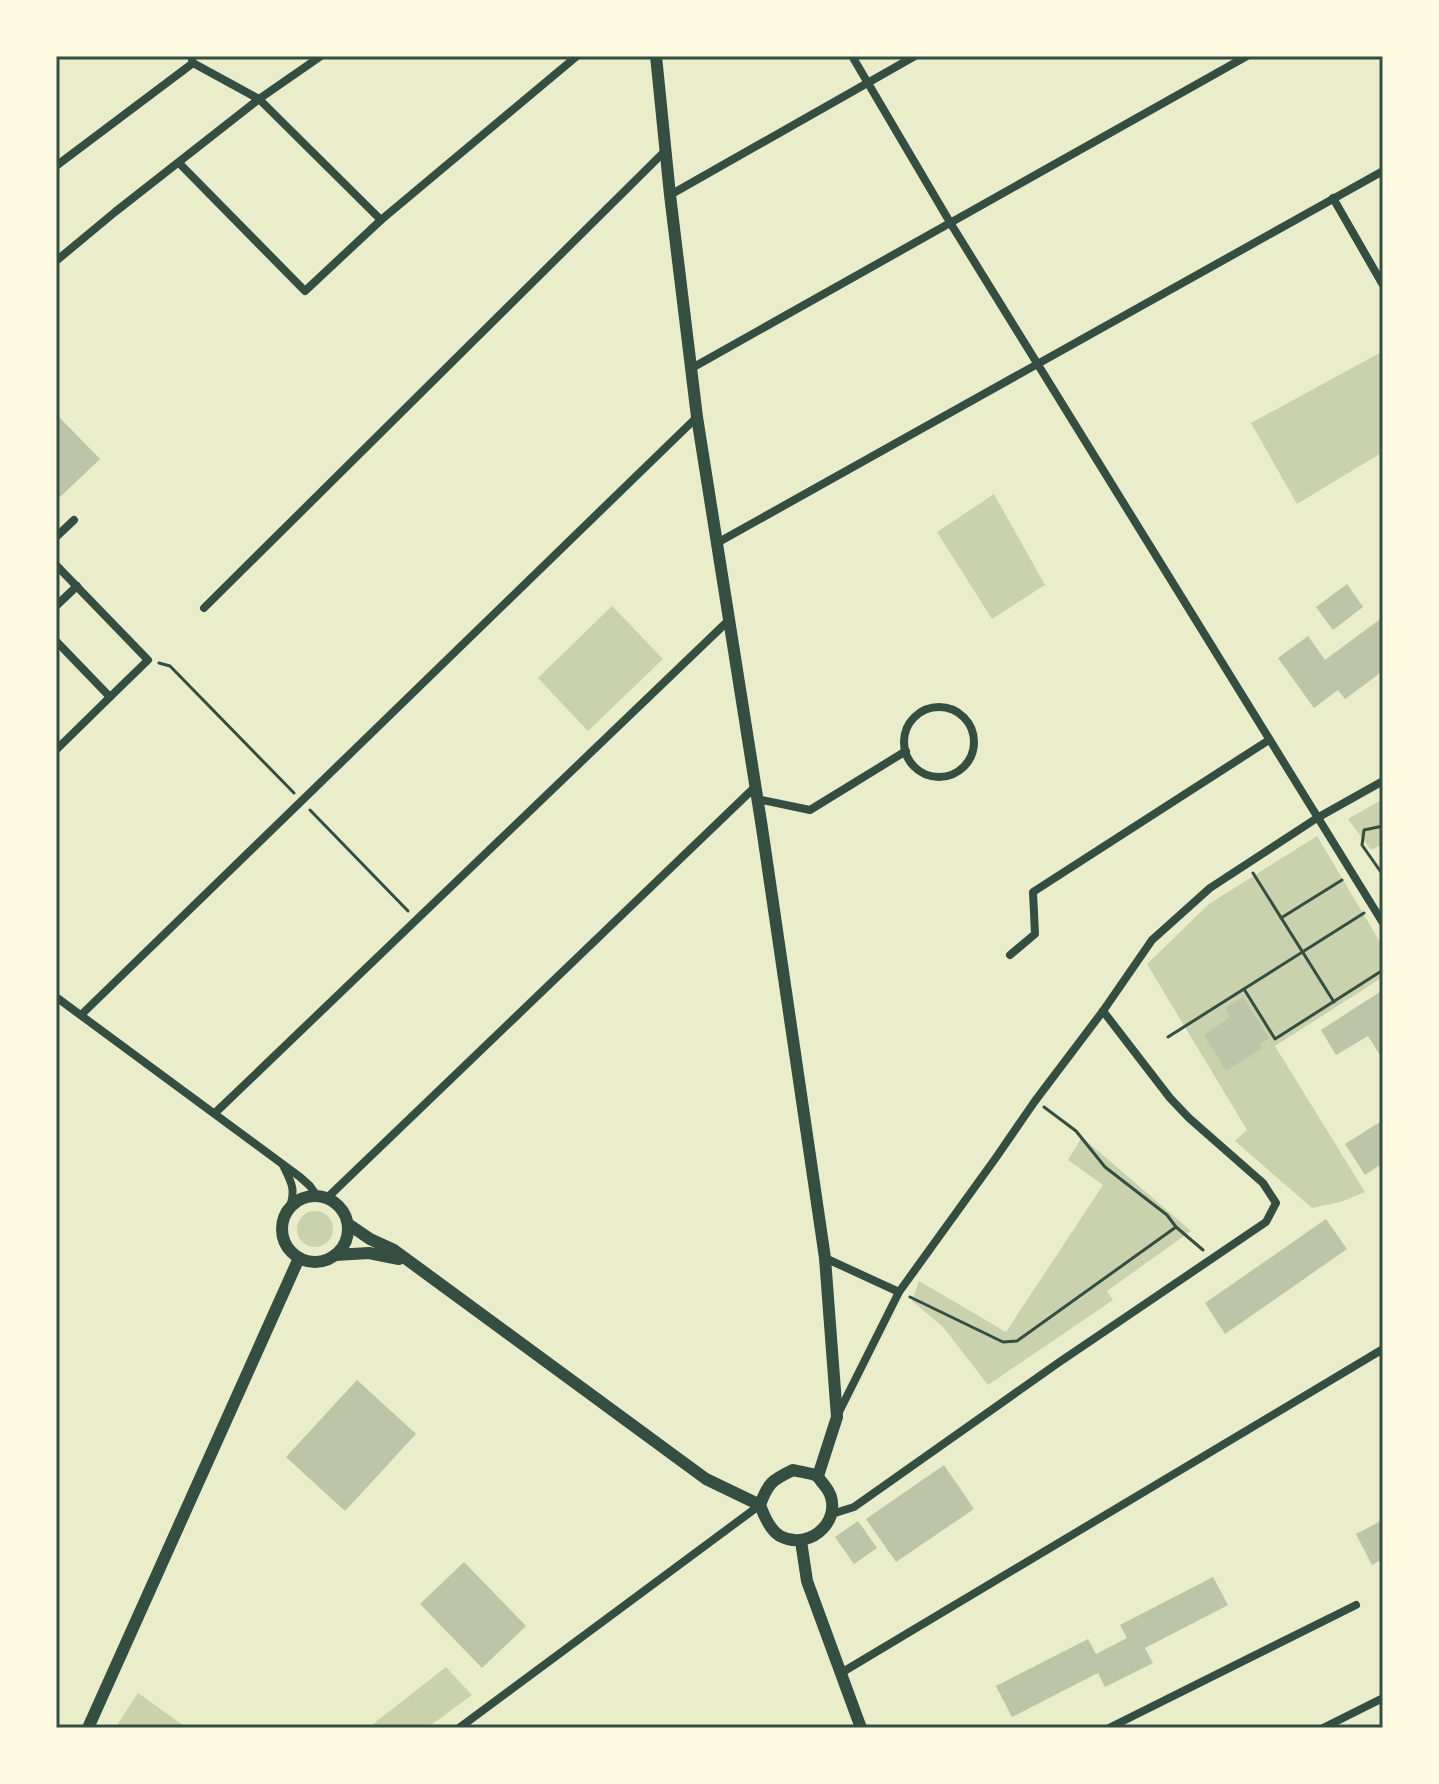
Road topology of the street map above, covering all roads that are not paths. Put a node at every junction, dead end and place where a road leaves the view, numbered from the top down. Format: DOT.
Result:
graph roads {
  1 [pos="321,56"];
  2 [pos="577,56"];
  3 [pos="656,56"];
  4 [pos="852,56"];
  5 [pos="915,56"];
  6 [pos="1247,56"];
  7 [pos="192,59"];
  8 [pos="867,83"];
  9 [pos="259,99"];
  10 [pos="665,151"];
  11 [pos="179,163"];
  12 [pos="56,166"];
  13 [pos="1383,171"];
  14 [pos="670,195"];
  15 [pos="1333,198"];
  16 [pos="381,220"];
  17 [pos="951,224"];
  18 [pos="56,261"];
  19 [pos="1383,285"];
  20 [pos="1037,363"];
  21 [pos="692,368"];
  22 [pos="697,417"];
  23 [pos="74,520"];
  24 [pos="56,537"];
  25 [pos="717,543"];
  26 [pos="56,565"];
  27 [pos="77,586"];
  28 [pos="56,606"];
  29 [pos="204,608"];
  30 [pos="729,620"];
  31 [pos="56,641"];
  32 [pos="110,697"];
  33 [pos="1269,740"];
  34 [pos="56,750"];
  35 [pos="906,751"];
  36 [pos="1383,781"];
  37 [pos="756,793"];
  38 [pos="1317,818"];
  39 [pos="1383,923"];
  40 [pos="1010,955"];
  41 [pos="56,997"];
  42 [pos="1103,1011"];
  43 [pos="81,1015"];
  44 [pos="215,1113"];
  45 [pos="283,1164"];
  46 [pos="322,1197"];
  47 [pos="290,1207"];
  48 [pos="348,1224"];
  49 [pos="335,1255"];
  50 [pos="299,1258"];
  51 [pos="825,1258"];
  52 [pos="417,1266"];
  53 [pos="899,1292"];
  54 [pos="1383,1349"];
  55 [pos="837,1417"];
  56 [pos="818,1476"];
  57 [pos="760,1505"];
  58 [pos="832,1514"];
  59 [pos="801,1541"];
  60 [pos="1356,1605"];
  61 [pos="841,1673"];
  62 [pos="1383,1698"];
  63 [pos="88,1728"];
  64 [pos="459,1728"];
  65 [pos="861,1728"];
  66 [pos="1109,1728"];
  67 [pos="1323,1728"];
  1 -- 9 [label="street"];
  2 -- 16 [label="street"];
  3 -- 10 [label="street"];
  4 -- 8 [label="street"];
  5 -- 8 [label="street"];
  6 -- 17 [label="street"];
  7 -- 9 [label="street"];
  7 -- 12 [label="street"];
  8 -- 14 [label="street"];
  8 -- 17 [label="street"];
  9 -- 11 [label="street"];
  9 -- 16 [label="street"];
  10 -- 14 [label="street"];
  10 -- 29 [label="street"];
  11 -- 16 [label="street"];
  11 -- 18 [label="street"];
  13 -- 15 [label="street"];
  14 -- 21 [label="street"];
  15 -- 19 [label="street"];
  15 -- 20 [label="street"];
  17 -- 20 [label="street"];
  17 -- 21 [label="street"];
  20 -- 25 [label="street"];
  20 -- 33 [label="street"];
  21 -- 22 [label="street"];
  22 -- 25 [label="street"];
  22 -- 43 [label="street"];
  23 -- 24 [label="street"];
  25 -- 30 [label="street"];
  26 -- 27 [label="street"];
  27 -- 28 [label="street"];
  27 -- 32 [label="street"];
  30 -- 37 [label="street"];
  30 -- 44 [label="street"];
  31 -- 32 [label="street"];
  32 -- 34 [label="street"];
  33 -- 38 [label="street"];
  33 -- 40 [label="street"];
  35 -- 35 [label="street"];
  35 -- 37 [label="street"];
  36 -- 38 [label="street"];
  37 -- 46 [label="street"];
  37 -- 51 [label="street"];
  38 -- 39 [label="street"];
  38 -- 42 [label="street"];
  41 -- 43 [label="street"];
  42 -- 53 [label="street"];
  42 -- 58 [label="street"];
  43 -- 44 [label="street"];
  44 -- 45 [label="street"];
  45 -- 46 [label="street"];
  45 -- 47 [label="street"];
  46 -- 47 [label="street"];
  46 -- 48 [label="street"];
  47 -- 50 [label="street"];
  48 -- 49 [label="street"];
  48 -- 52 [label="street"];
  49 -- 50 [label="street"];
  49 -- 52 [label="street"];
  50 -- 63 [label="street"];
  51 -- 53 [label="street"];
  51 -- 55 [label="street"];
  52 -- 57 [label="street"];
  53 -- 55 [label="street"];
  54 -- 61 [label="street"];
  55 -- 56 [label="street"];
  56 -- 57 [label="street"];
  56 -- 58 [label="street"];
  57 -- 59 [label="street"];
  57 -- 64 [label="street"];
  58 -- 59 [label="street"];
  59 -- 61 [label="street"];
  60 -- 66 [label="street"];
  61 -- 65 [label="street"];
  62 -- 67 [label="street"];
}
